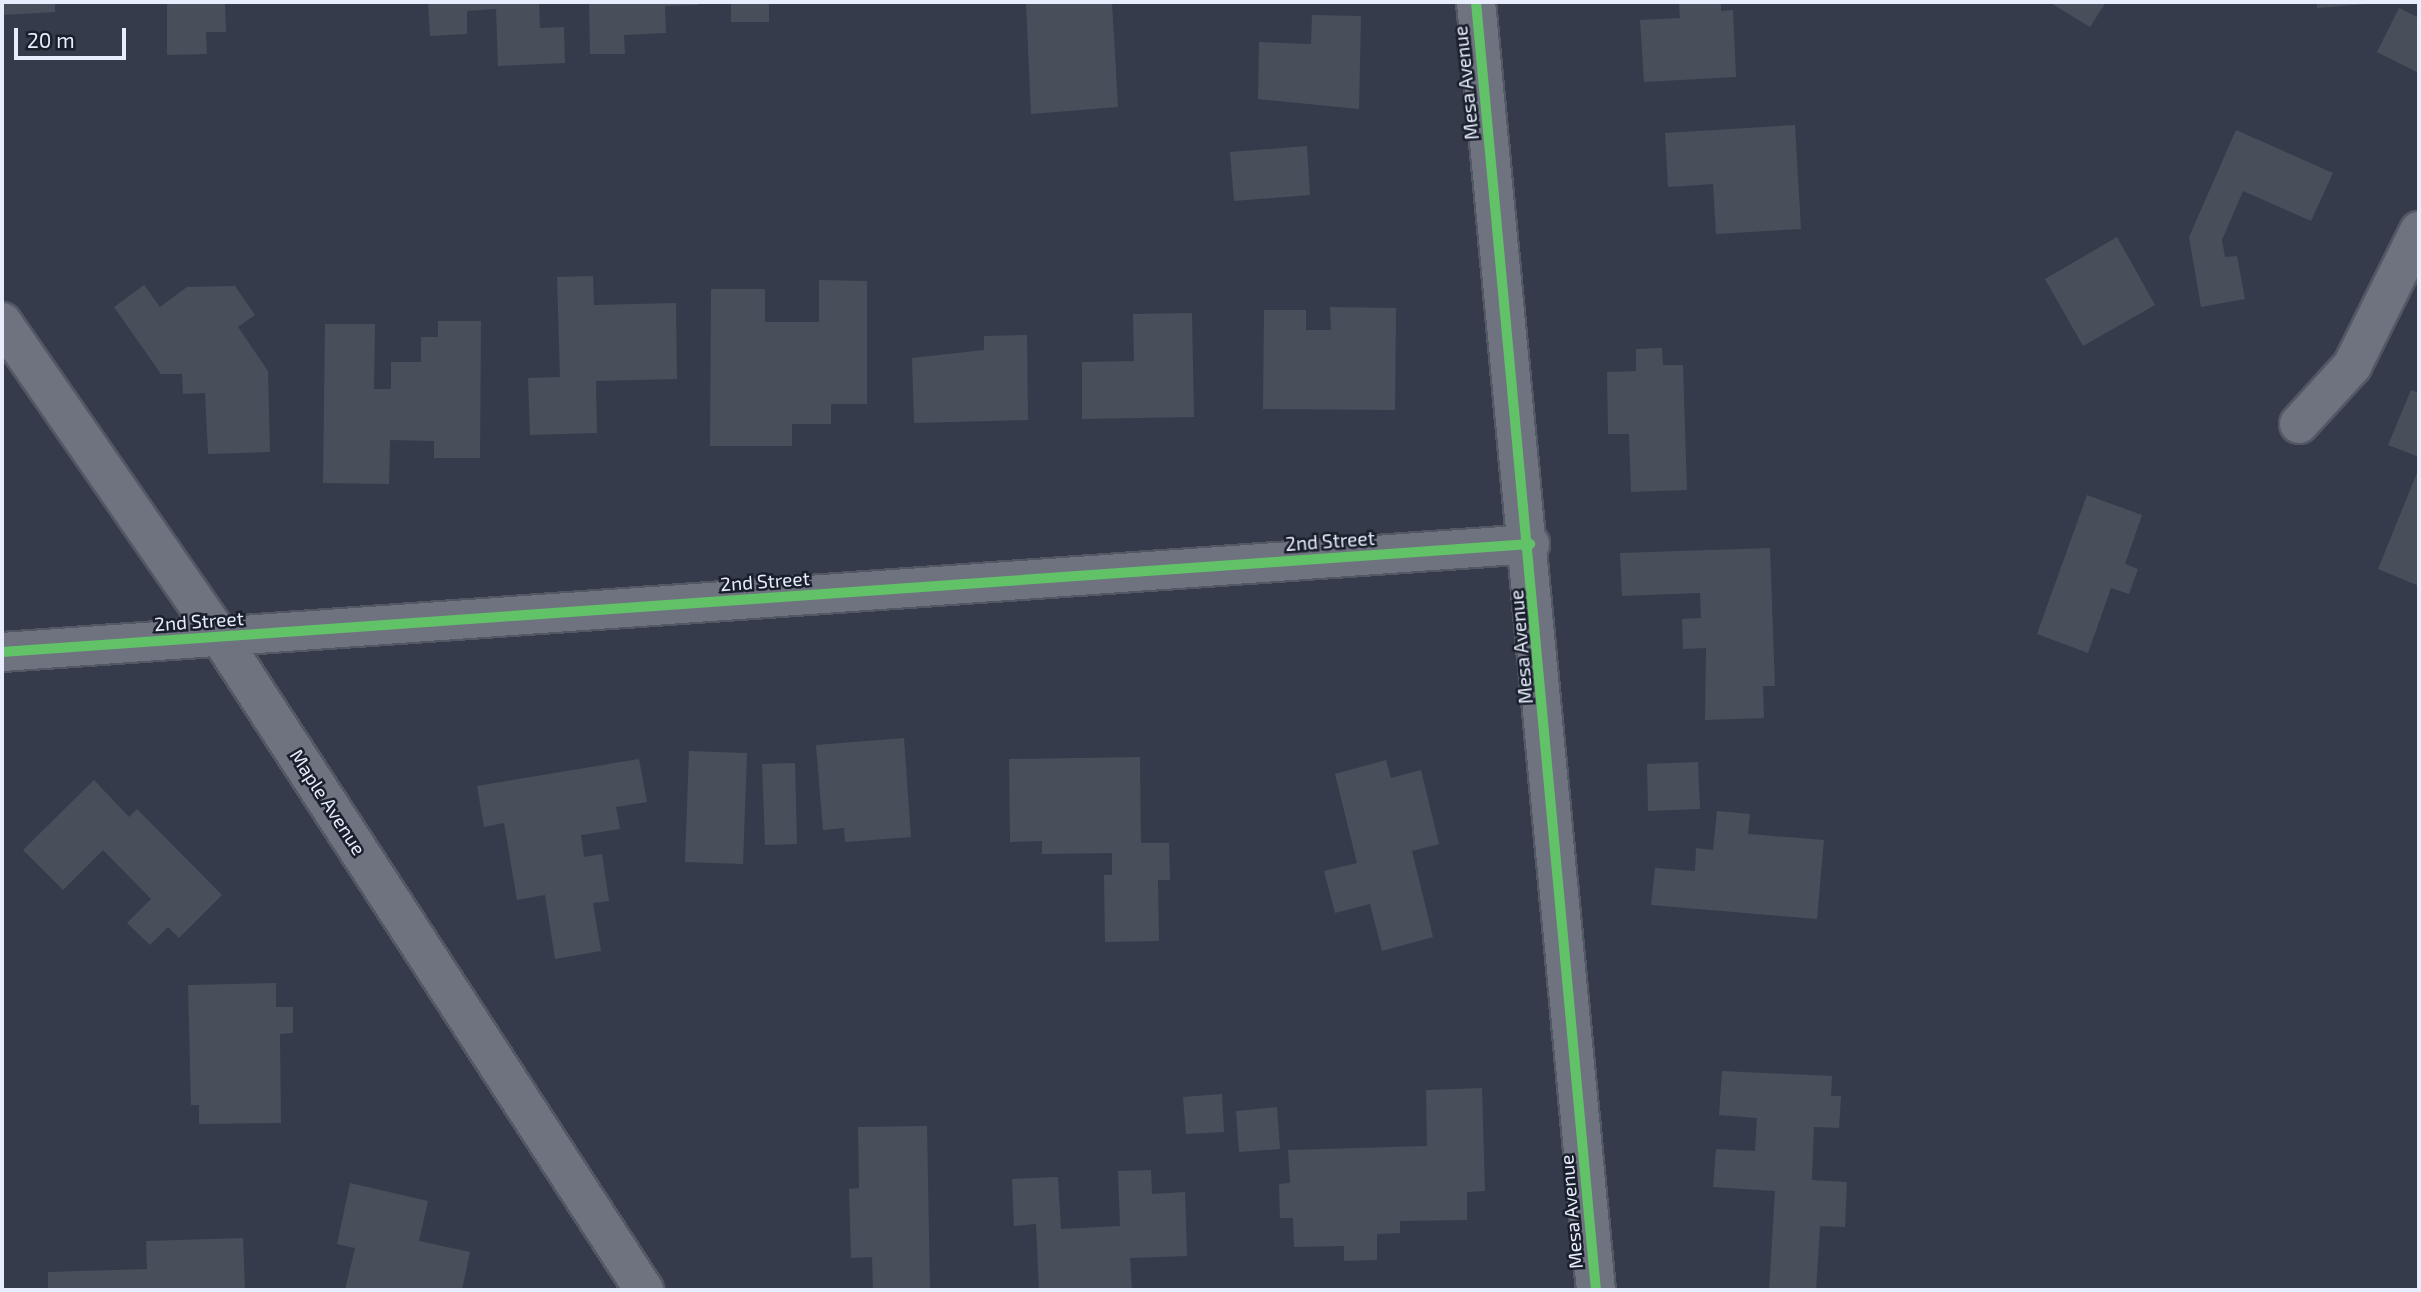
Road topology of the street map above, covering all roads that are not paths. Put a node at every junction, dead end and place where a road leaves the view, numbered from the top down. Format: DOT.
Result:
graph roads {
  1 [pos="1476,2"];
  2 [pos="2419,231"];
  3 [pos="2,321"];
  4 [pos="2299,424"];
  5 [pos="1530,544"];
  6 [pos="220,637"];
  7 [pos="2,652"];
  8 [pos="644,1290"];
  9 [pos="1596,1290"];
  1 -- 5 [label="street, Mesa Avenue"];
  2 -- 4 [label="street"];
  3 -- 6 [label="street, Maple Avenue"];
  5 -- 6 [label="street, 2nd Street"];
  5 -- 9 [label="street, Mesa Avenue"];
  6 -- 7 [label="street, 2nd Street"];
  6 -- 8 [label="street, Maple Avenue"];
}
